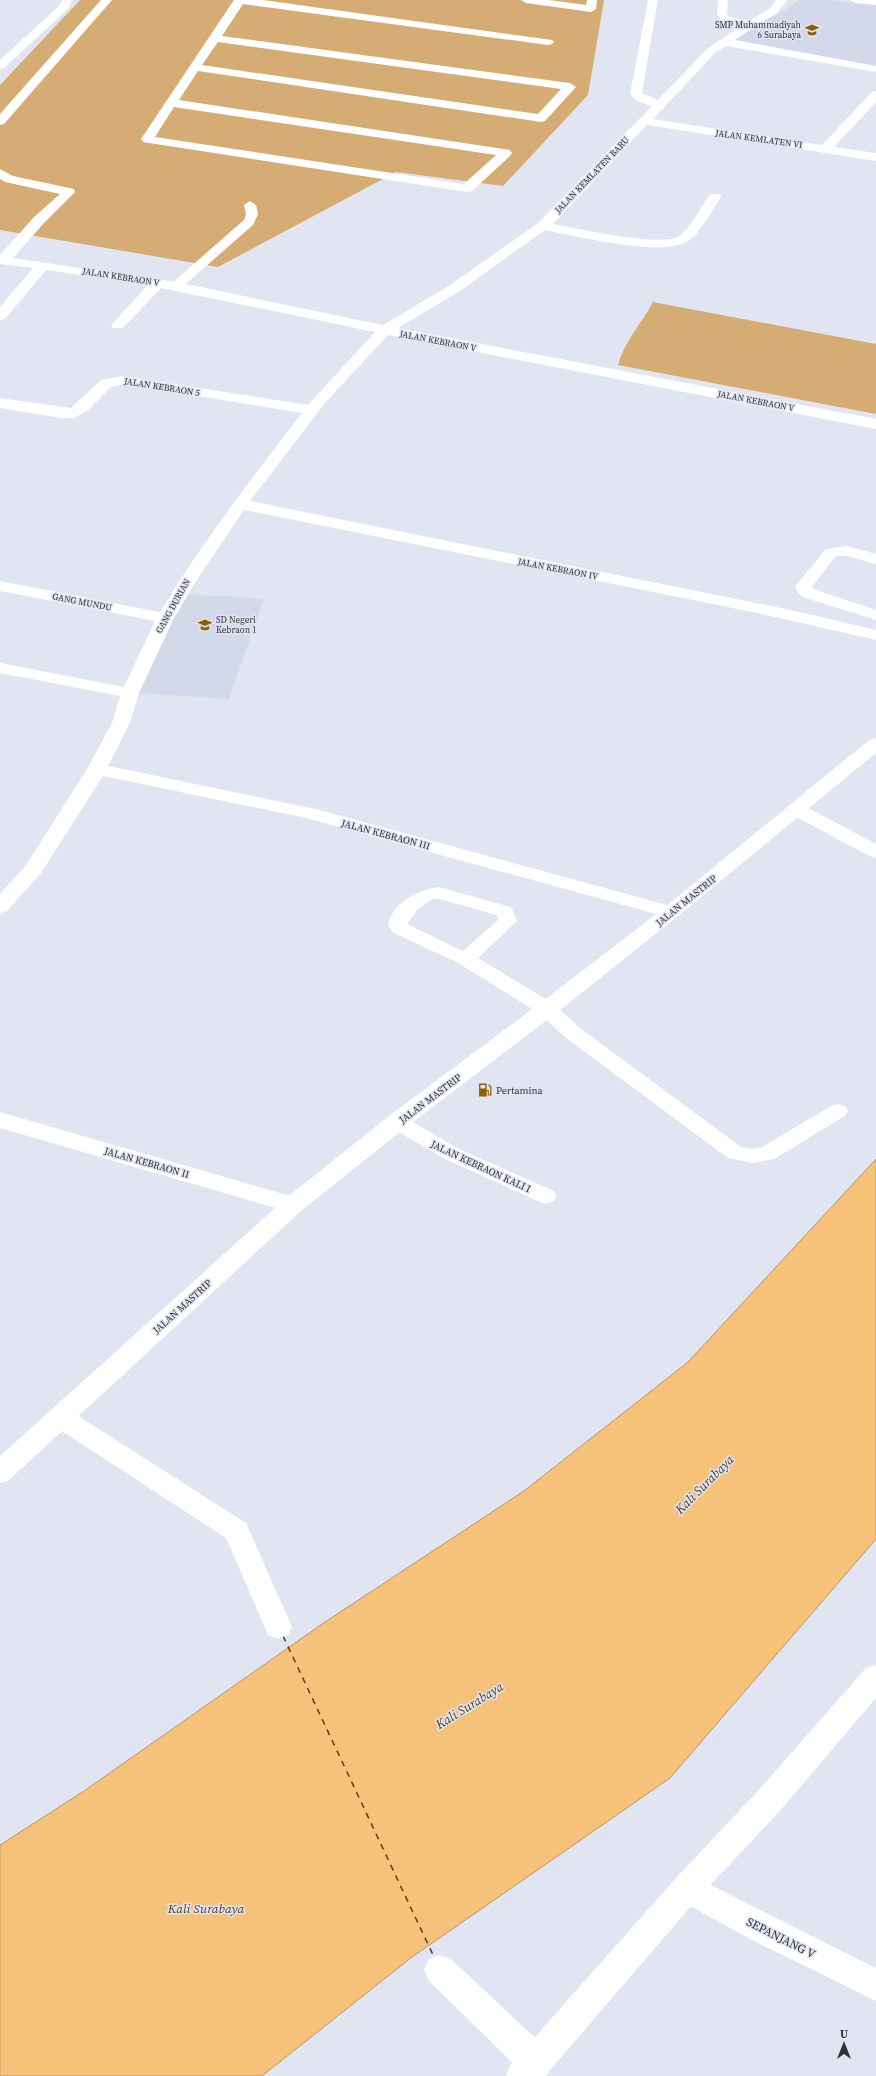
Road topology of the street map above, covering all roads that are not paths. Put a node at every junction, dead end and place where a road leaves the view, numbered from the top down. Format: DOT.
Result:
graph roads {
  1 [pos="67,0"];
  2 [pos="107,0"];
  3 [pos="240,0"];
  4 [pos="526,0"];
  5 [pos="592,0"];
  6 [pos="653,0"];
  7 [pos="723,0"];
  8 [pos="782,0"];
  9 [pos="855,0"];
  10 [pos="876,2"];
  11 [pos="751,25"];
  12 [pos="215,38"];
  13 [pos="548,42"];
  14 [pos="725,42"];
  15 [pos="0,66"];
  16 [pos="195,67"];
  17 [pos="876,69"];
  18 [pos="876,94"];
  19 [pos="172,103"];
  20 [pos="659,104"];
  21 [pos="0,121"];
  22 [pos="643,122"];
  23 [pos="826,148"];
  24 [pos="876,157"];
  25 [pos="0,173"];
  26 [pos="715,197"];
  27 [pos="250,204"];
  28 [pos="544,226"];
  29 [pos="1,260"];
  30 [pos="42,266"];
  31 [pos="158,283"];
  32 [pos="176,286"];
  33 [pos="0,316"];
  34 [pos="118,325"];
  35 [pos="385,330"];
  36 [pos="0,403"];
  37 [pos="312,410"];
  38 [pos="876,424"];
  39 [pos="240,504"];
  40 [pos="876,559"];
  41 [pos="0,586"];
  42 [pos="876,615"];
  43 [pos="165,618"];
  44 [pos="876,635"];
  45 [pos="0,668"];
  46 [pos="130,693"];
  47 [pos="876,744"];
  48 [pos="97,769"];
  49 [pos="796,809"];
  50 [pos="876,852"];
  51 [pos="0,907"];
  52 [pos="671,912"];
  53 [pos="465,959"];
  54 [pos="547,1009"];
  55 [pos="838,1110"];
  56 [pos="0,1120"];
  57 [pos="397,1122"];
  58 [pos="546,1196"];
  59 [pos="293,1206"];
  60 [pos="60,1417"];
  61 [pos="0,1472"];
  62 [pos="278,1627"];
  63 [pos="876,1677"];
  64 [pos="687,1888"];
  65 [pos="440,1970"];
  66 [pos="876,1985"];
  67 [pos="530,2069"];
  1 -- 15 [label="street"];
  2 -- 21 [label="street"];
  3 -- 12 [label="street"];
  3 -- 13 [label="street"];
  4 -- 5 [label="street"];
  6 -- 20 [label="street"];
  7 -- 11 [label="street"];
  8 -- 11 [label="street, JALAN KEMLATEN BARU"];
  9 -- 10 [label="street"];
  11 -- 14 [label="street, JALAN KEMLATEN BARU"];
  12 -- 16 [label="street"];
  12 -- 16 [label="street"];
  14 -- 17 [label="street"];
  14 -- 20 [label="street, JALAN KEMLATEN BARU"];
  16 -- 19 [label="street"];
  18 -- 23 [label="street"];
  19 -- 19 [label="street"];
  20 -- 22 [label="street, JALAN KEMLATEN BARU"];
  22 -- 23 [label="street, JALAN KEMLATEN VI"];
  22 -- 28 [label="street, JALAN KEMLATEN BARU"];
  23 -- 24 [label="street, JALAN KEMLATEN VI"];
  25 -- 29 [label="street"];
  26 -- 28 [label="street"];
  27 -- 32 [label="lane"];
  28 -- 35 [label="street, JALAN KEMLATEN BARU"];
  29 -- 30 [label="street, JALAN KEBRAON V"];
  30 -- 31 [label="street, JALAN KEBRAON V"];
  30 -- 33 [label="street"];
  31 -- 32 [label="street, JALAN KEBRAON V"];
  31 -- 34 [label="street"];
  32 -- 35 [label="street, JALAN KEBRAON V"];
  35 -- 37 [label="street, GANG DURIAN"];
  35 -- 38 [label="street, JALAN KEBRAON V"];
  36 -- 37 [label="street, JALAN KEBRAON 5"];
  37 -- 39 [label="street, GANG DURIAN"];
  39 -- 43 [label="street, GANG DURIAN"];
  39 -- 44 [label="street, JALAN KEBRAON IV"];
  40 -- 42 [label="lane"];
  41 -- 43 [label="street, GANG MUNDU"];
  43 -- 46 [label="street, GANG DURIAN"];
  45 -- 46 [label="lane"];
  46 -- 48 [label="street, GANG DURIAN"];
  47 -- 49 [label="street, JALAN MASTRIP"];
  48 -- 51 [label="street, GANG DURIAN"];
  48 -- 52 [label="street, JALAN KEBRAON III"];
  49 -- 50 [label="street"];
  49 -- 52 [label="street, JALAN MASTRIP"];
  52 -- 54 [label="street, JALAN MASTRIP"];
  53 -- 53 [label="lane"];
  53 -- 54 [label="lane"];
  54 -- 55 [label="lane"];
  54 -- 57 [label="street, JALAN MASTRIP"];
  56 -- 59 [label="street, JALAN KEBRAON II"];
  57 -- 58 [label="lane, JALAN KEBRAON KALI I"];
  57 -- 59 [label="street, JALAN MASTRIP"];
  59 -- 60 [label="street, JALAN MASTRIP"];
  60 -- 61 [label="street, JALAN MASTRIP"];
  60 -- 62 [label="street"];
  63 -- 64 [label="street"];
  64 -- 66 [label="street, SEPANJANG V"];
  64 -- 67 [label="street"];
  65 -- 67 [label="street"];
}
